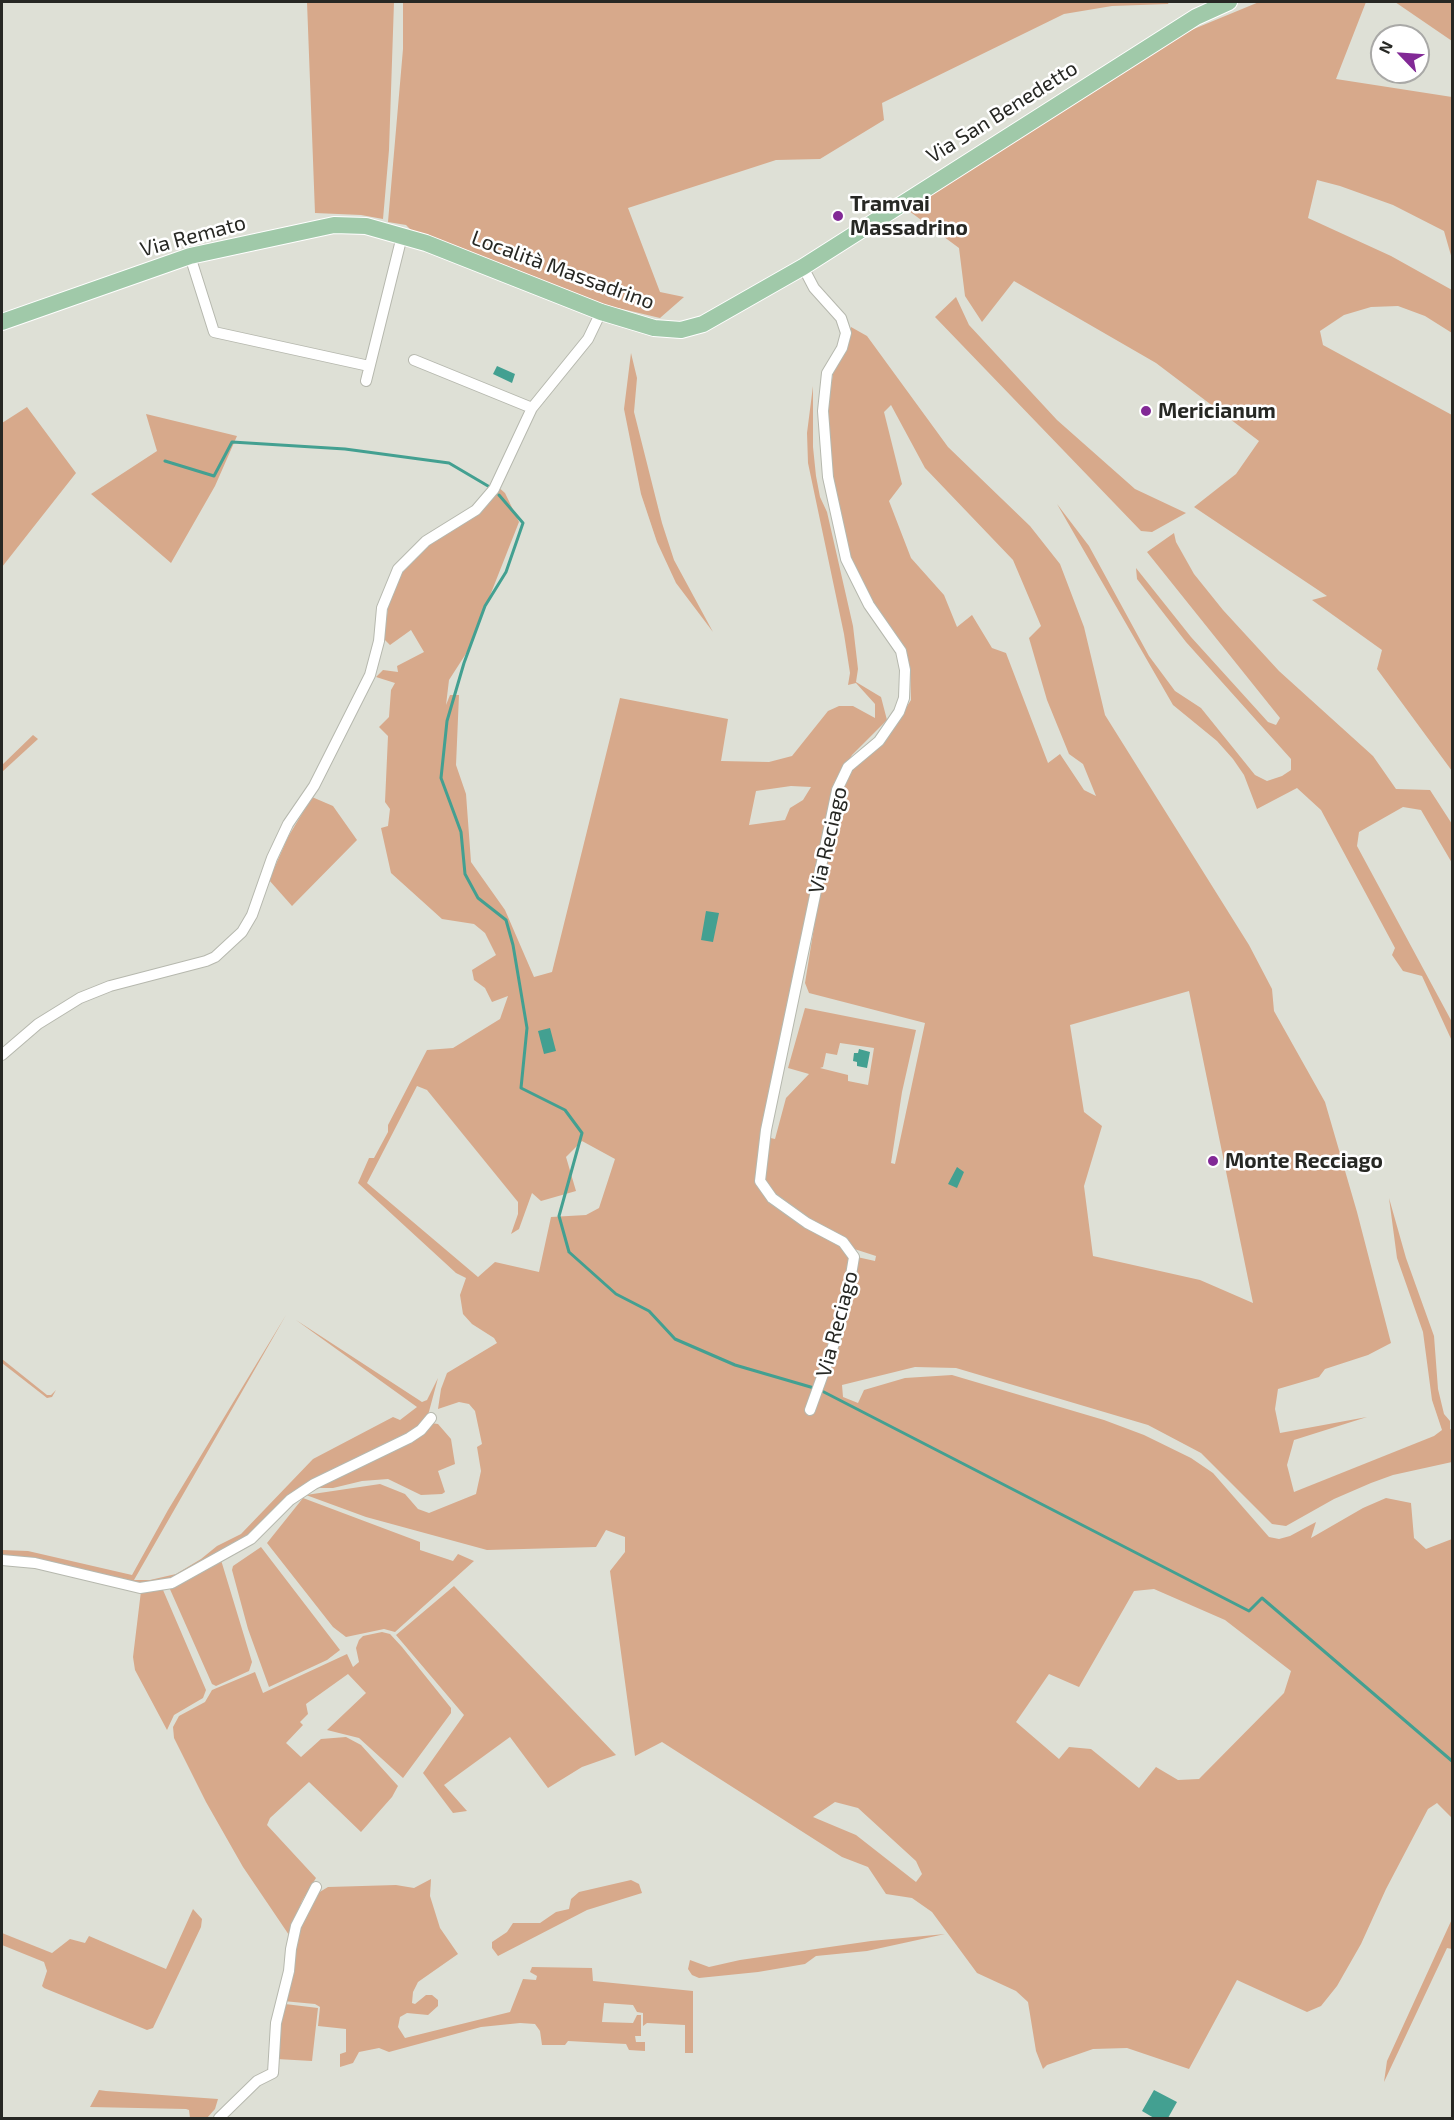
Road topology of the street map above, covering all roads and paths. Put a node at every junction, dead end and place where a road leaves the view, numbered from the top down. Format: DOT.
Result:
graph roads {
  1 [pos="1229,2"];
  2 [pos="402,236"];
  3 [pos="190,256"];
  4 [pos="804,269"];
  5 [pos="601,312"];
  6 [pos="2,322"];
  7 [pos="414,360"];
  8 [pos="369,366"];
  9 [pos="366,381"];
  10 [pos="532,408"];
  11 [pos="2,1055"];
  12 [pos="810,1410"];
  13 [pos="431,1418"];
  14 [pos="2,1560"];
  15 [pos="316,1887"];
  16 [pos="219,2118"];
  1 -- 4 [label="main road, Via San Benedetto"];
  2 -- 3 [label="main road, Via Remato"];
  2 -- 5 [label="main road, Località Massadrino"];
  2 -- 8 [label="street"];
  3 -- 6 [label="main road, Via Remato"];
  3 -- 8 [label="street"];
  4 -- 5 [label="main road, Località Massadrino"];
  4 -- 12 [label="street, Via Reciago"];
  5 -- 10 [label="street"];
  7 -- 10 [label="street"];
  8 -- 9 [label="street"];
  10 -- 11 [label="street"];
  13 -- 14 [label="street"];
  15 -- 16 [label="street"];
}
